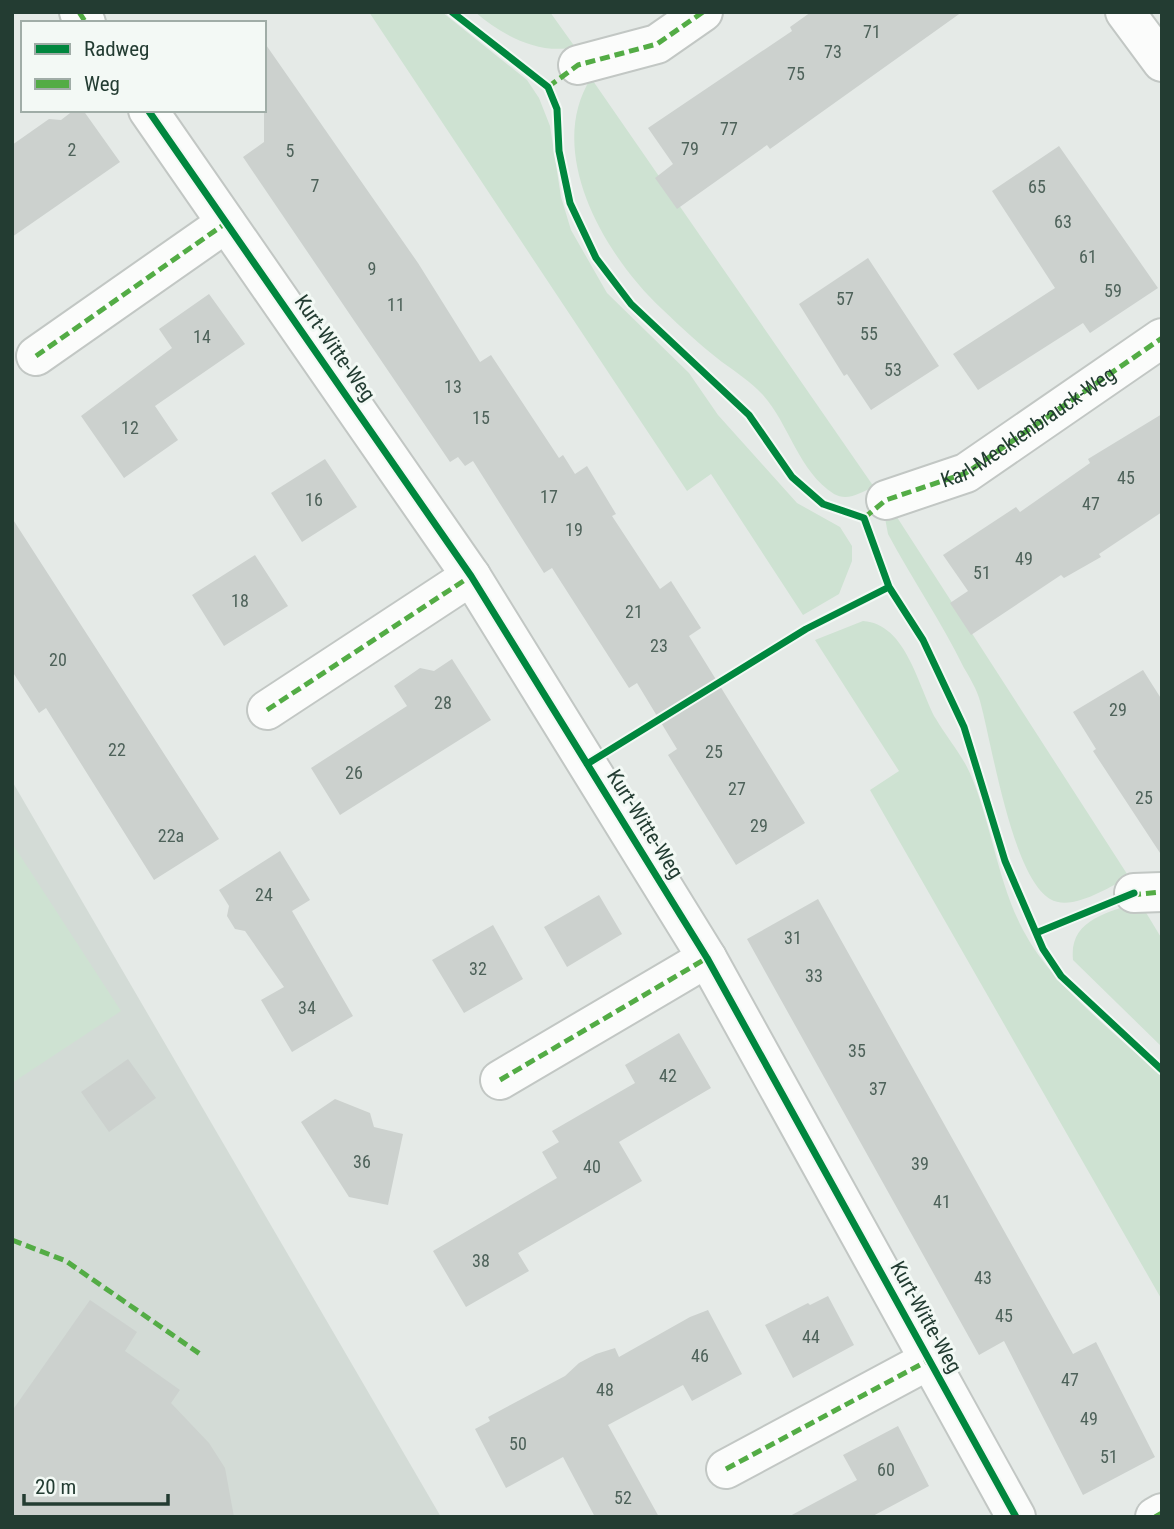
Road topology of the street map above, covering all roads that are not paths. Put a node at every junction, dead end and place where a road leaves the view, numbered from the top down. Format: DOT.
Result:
graph roads {
  1 [pos="703,12"];
  2 [pos="1125,12"];
  3 [pos="1162,62"];
  4 [pos="579,65"];
  5 [pos="149,112"];
  6 [pos="226,223"];
  7 [pos="1162,338"];
  8 [pos="36,356"];
  9 [pos="886,500"];
  10 [pos="471,576"];
  11 [pos="267,710"];
  12 [pos="707,958"];
  13 [pos="500,1080"];
  14 [pos="929,1360"];
  15 [pos="726,1469"];
  16 [pos="1162,1513"];
  17 [pos="1016,1517"];
  18 [pos="1155,1517"];
  1 -- 4 [label="street"];
  2 -- 3 [label="street"];
  5 -- 6 [label="street, Kurt-Witte-Weg"];
  6 -- 8 [label="street"];
  6 -- 10 [label="street, Kurt-Witte-Weg"];
  7 -- 9 [label="street, Karl-Mecklenbrauck-Weg"];
  10 -- 11 [label="street"];
  10 -- 12 [label="street, Kurt-Witte-Weg"];
  12 -- 13 [label="street"];
  12 -- 14 [label="street, Kurt-Witte-Weg"];
  14 -- 15 [label="street, Kurt-Witte-Weg"];
  14 -- 17 [label="street, Kurt-Witte-Weg"];
  16 -- 18 [label="street"];
}
